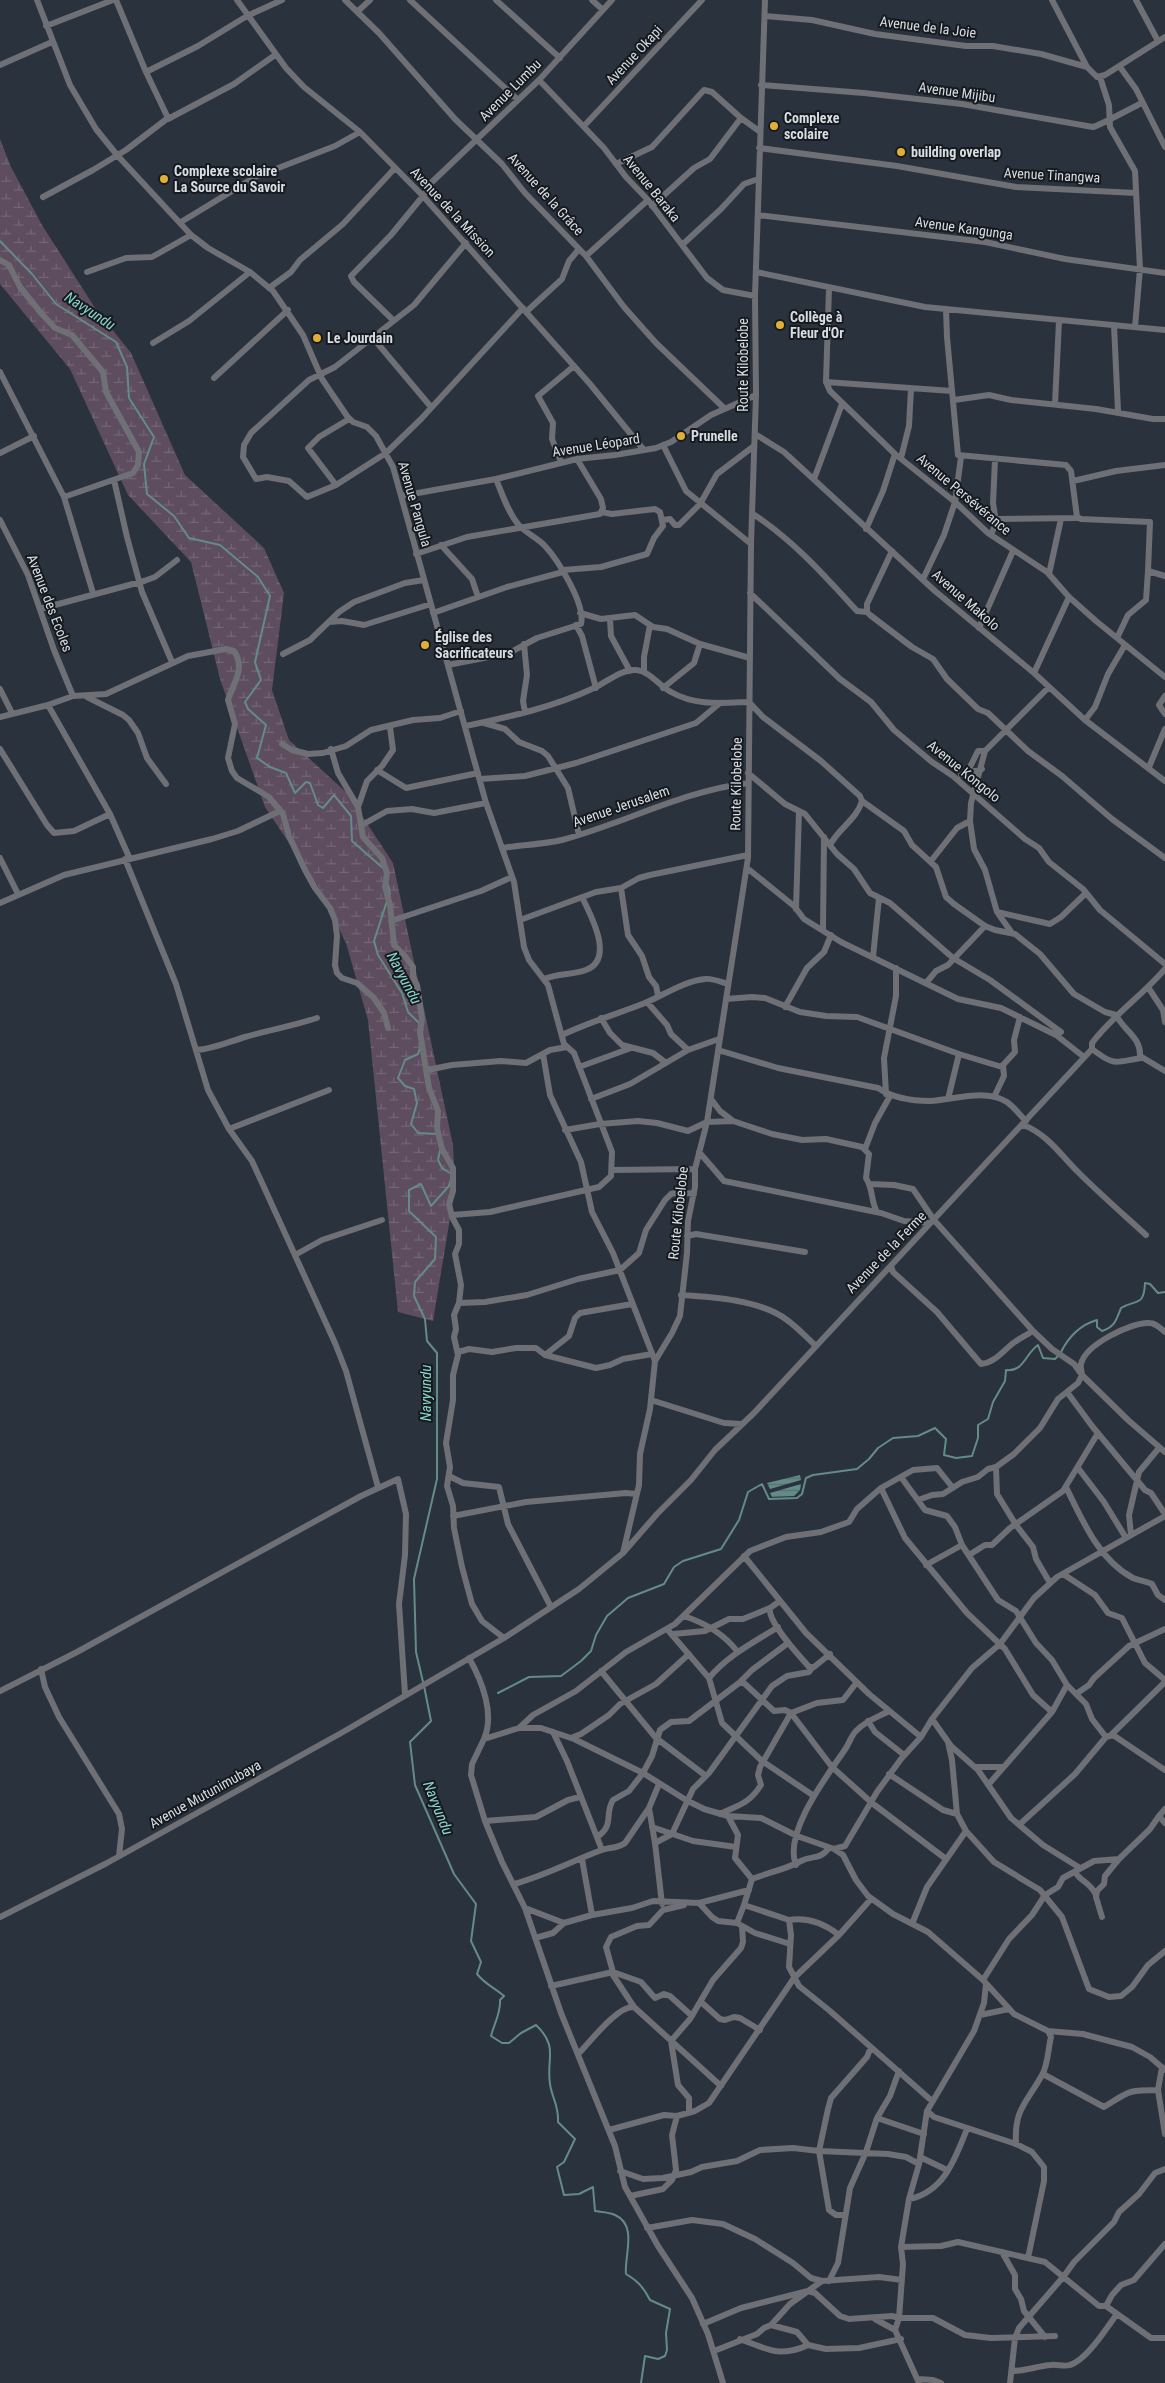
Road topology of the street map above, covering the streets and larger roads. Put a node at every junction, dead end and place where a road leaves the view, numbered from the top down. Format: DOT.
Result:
graph roads {
  1 [pos="37,0"];
  2 [pos="112,0"];
  3 [pos="237,0"];
  4 [pos="282,0"];
  5 [pos="345,0"];
  6 [pos="370,0"];
  7 [pos="410,0"];
  8 [pos="496,0"];
  9 [pos="592,0"];
  10 [pos="612,0"];
  11 [pos="702,0"];
  12 [pos="765,0"];
  13 [pos="1052,0"];
  14 [pos="1136,0"];
  15 [pos="603,10"];
  16 [pos="357,12"];
  17 [pos="247,16"];
  18 [pos="764,16"];
  19 [pos="46,26"];
  20 [pos="1165,37"];
  21 [pos="1158,41"];
  22 [pos="52,42"];
  23 [pos="275,56"];
  24 [pos="560,58"];
  25 [pos="0,65"];
  26 [pos="1087,67"];
  27 [pos="1120,67"];
  28 [pos="146,72"];
  29 [pos="1100,77"];
  30 [pos="539,80"];
  31 [pos="761,85"];
  32 [pos="518,100"];
  33 [pos="1142,103"];
  34 [pos="742,118"];
  35 [pos="168,119"];
  36 [pos="1109,119"];
  37 [pos="584,126"];
  38 [pos="760,131"];
  39 [pos="360,132"];
  40 [pos="477,140"];
  41 [pos="1165,147"];
  42 [pos="759,148"];
  43 [pos="116,155"];
  44 [pos="616,164"];
  45 [pos="395,168"];
  46 [pos="758,179"];
  47 [pos="1136,193"];
  48 [pos="43,196"];
  49 [pos="423,196"];
  50 [pos="650,203"];
  51 [pos="758,215"];
  52 [pos="181,222"];
  53 [pos="191,235"];
  54 [pos="466,243"];
  55 [pos="682,245"];
  56 [pos="579,250"];
  57 [pos="586,256"];
  58 [pos="0,260"];
  59 [pos="1140,269"];
  60 [pos="87,272"];
  61 [pos="250,272"];
  62 [pos="756,272"];
  63 [pos="1165,273"];
  64 [pos="269,288"];
  65 [pos="829,288"];
  66 [pos="755,296"];
  67 [pos="288,310"];
  68 [pos="525,310"];
  69 [pos="946,310"];
  70 [pos="393,320"];
  71 [pos="1059,321"];
  72 [pos="1114,325"];
  73 [pos="1134,327"];
  74 [pos="1165,330"];
  75 [pos="373,338"];
  76 [pos="153,343"];
  77 [pos="574,366"];
  78 [pos="0,372"];
  79 [pos="319,373"];
  80 [pos="214,378"];
  81 [pos="826,382"];
  82 [pos="911,389"];
  83 [pos="952,390"];
  84 [pos="756,395"];
  85 [pos="954,400"];
  86 [pos="842,404"];
  87 [pos="1055,404"];
  88 [pos="430,407"];
  89 [pos="724,408"];
  90 [pos="1118,411"];
  91 [pos="349,419"];
  92 [pos="1165,419"];
  93 [pos="755,434"];
  94 [pos="34,436"];
  95 [pos="663,445"];
  96 [pos="754,446"];
  97 [pos="644,449"];
  98 [pos="0,453"];
  99 [pos="386,453"];
  100 [pos="898,456"];
  101 [pos="961,457"];
  102 [pos="577,459"];
  103 [pos="994,460"];
  104 [pos="561,462"];
  105 [pos="1165,465"];
  106 [pos="496,479"];
  107 [pos="814,479"];
  108 [pos="114,480"];
  109 [pos="1073,481"];
  110 [pos="336,485"];
  111 [pos="400,496"];
  112 [pos="64,497"];
  113 [pos="955,502"];
  114 [pos="700,504"];
  115 [pos="601,512"];
  116 [pos="753,514"];
  117 [pos="995,518"];
  118 [pos="1078,518"];
  119 [pos="1061,519"];
  120 [pos="0,520"];
  121 [pos="663,520"];
  122 [pos="521,527"];
  123 [pos="866,529"];
  124 [pos="991,535"];
  125 [pos="751,544"];
  126 [pos="441,546"];
  127 [pos="892,551"];
  128 [pos="1013,551"];
  129 [pos="416,554"];
  130 [pos="177,560"];
  131 [pos="563,571"];
  132 [pos="1148,571"];
  133 [pos="1049,574"];
  134 [pos="1165,576"];
  135 [pos="923,579"];
  136 [pos="424,580"];
  137 [pos="139,581"];
  138 [pos="93,593"];
  139 [pos="750,593"];
  140 [pos="478,597"];
  141 [pos="1069,597"];
  142 [pos="431,604"];
  143 [pos="40,609"];
  144 [pos="867,612"];
  145 [pos="433,613"];
  146 [pos="580,613"];
  147 [pos="610,620"];
  148 [pos="328,622"];
  149 [pos="576,625"];
  150 [pos="650,625"];
  151 [pos="979,628"];
  152 [pos="1117,638"];
  153 [pos="524,644"];
  154 [pos="700,644"];
  155 [pos="1124,645"];
  156 [pos="283,654"];
  157 [pos="750,658"];
  158 [pos="172,662"];
  159 [pos="448,665"];
  160 [pos="630,671"];
  161 [pos="644,672"];
  162 [pos="1034,673"];
  163 [pos="1165,677"];
  164 [pos="596,688"];
  165 [pos="663,688"];
  166 [pos="1048,688"];
  167 [pos="0,689"];
  168 [pos="73,696"];
  169 [pos="84,696"];
  170 [pos="1165,696"];
  171 [pos="749,702"];
  172 [pos="720,703"];
  173 [pos="48,706"];
  174 [pos="462,711"];
  175 [pos="526,712"];
  176 [pos="12,713"];
  177 [pos="1165,714"];
  178 [pos="0,717"];
  179 [pos="1085,720"];
  180 [pos="483,722"];
  181 [pos="466,726"];
  182 [pos="390,727"];
  183 [pos="1165,729"];
  184 [pos="1007,730"];
  185 [pos="282,744"];
  186 [pos="0,749"];
  187 [pos="332,749"];
  188 [pos="985,751"];
  189 [pos="1149,767"];
  190 [pos="555,768"];
  191 [pos="982,769"];
  192 [pos="377,770"];
  193 [pos="748,773"];
  194 [pos="963,774"];
  195 [pos="479,776"];
  196 [pos="952,776"];
  197 [pos="1165,781"];
  198 [pos="748,783"];
  199 [pos="166,784"];
  200 [pos="973,793"];
  201 [pos="862,801"];
  202 [pos="486,802"];
  203 [pos="358,807"];
  204 [pos="280,811"];
  205 [pos="799,811"];
  206 [pos="110,814"];
  207 [pos="970,821"];
  208 [pos="362,825"];
  209 [pos="579,835"];
  210 [pos="824,838"];
  211 [pos="830,845"];
  212 [pos="502,848"];
  213 [pos="748,855"];
  214 [pos="0,858"];
  215 [pos="127,858"];
  216 [pos="1165,858"];
  217 [pos="931,861"];
  218 [pos="747,868"];
  219 [pos="512,877"];
  220 [pos="621,888"];
  221 [pos="1086,893"];
  222 [pos="18,894"];
  223 [pos="582,897"];
  224 [pos="879,898"];
  225 [pos="0,903"];
  226 [pos="796,909"];
  227 [pos="997,912"];
  228 [pos="520,920"];
  229 [pos="391,921"];
  230 [pos="985,926"];
  231 [pos="823,929"];
  232 [pos="1012,933"];
  233 [pos="831,935"];
  234 [pos="873,957"];
  235 [pos="954,958"];
  236 [pos="1165,964"];
  237 [pos="896,968"];
  238 [pos="1165,969"];
  239 [pos="544,979"];
  240 [pos="926,983"];
  241 [pos="728,984"];
  242 [pos="1148,987"];
  243 [pos="658,995"];
  244 [pos="726,999"];
  245 [pos="647,1002"];
  246 [pos="785,1008"];
  247 [pos="1116,1015"];
  248 [pos="317,1018"];
  249 [pos="601,1018"];
  250 [pos="1020,1018"];
  251 [pos="1165,1022"];
  252 [pos="388,1028"];
  253 [pos="891,1029"];
  254 [pos="1062,1032"];
  255 [pos="562,1035"];
  256 [pos="719,1039"];
  257 [pos="567,1047"];
  258 [pos="631,1048"];
  259 [pos="1092,1049"];
  260 [pos="196,1050"];
  261 [pos="688,1050"];
  262 [pos="718,1050"];
  263 [pos="543,1054"];
  264 [pos="959,1054"];
  265 [pos="1084,1058"];
  266 [pos="1141,1058"];
  267 [pos="666,1063"];
  268 [pos="579,1067"];
  269 [pos="1002,1067"];
  270 [pos="427,1070"];
  271 [pos="1165,1071"];
  272 [pos="329,1090"];
  273 [pos="888,1095"];
  274 [pos="994,1097"];
  275 [pos="591,1099"];
  276 [pos="711,1099"];
  277 [pos="948,1099"];
  278 [pos="733,1120"];
  279 [pos="707,1122"];
  280 [pos="1024,1123"];
  281 [pos="600,1124"];
  282 [pos="229,1129"];
  283 [pos="565,1130"];
  284 [pos="866,1149"];
  285 [pos="699,1152"];
  286 [pos="695,1169"];
  287 [pos="612,1170"];
  288 [pos="870,1184"];
  289 [pos="587,1190"];
  290 [pos="694,1194"];
  291 [pos="877,1212"];
  292 [pos="452,1215"];
  293 [pos="382,1220"];
  294 [pos="932,1221"];
  295 [pos="1146,1234"];
  296 [pos="687,1236"];
  297 [pos="806,1252"];
  298 [pos="295,1255"];
  299 [pos="890,1269"];
  300 [pos="620,1270"];
  301 [pos="681,1295"];
  302 [pos="458,1303"];
  303 [pos="632,1304"];
  304 [pos="1033,1331"];
  305 [pos="1165,1332"];
  306 [pos="816,1346"];
  307 [pos="458,1352"];
  308 [pos="652,1354"];
  309 [pos="545,1356"];
  310 [pos="655,1361"];
  311 [pos="1082,1375"];
  312 [pos="1067,1392"];
  313 [pos="651,1400"];
  314 [pos="742,1424"];
  315 [pos="1098,1433"];
  316 [pos="1162,1450"];
  317 [pos="996,1466"];
  318 [pos="1078,1468"];
  319 [pos="449,1476"];
  320 [pos="901,1477"];
  321 [pos="1138,1479"];
  322 [pos="378,1487"];
  323 [pos="1066,1487"];
  324 [pos="881,1488"];
  325 [pos="953,1488"];
  326 [pos="637,1494"];
  327 [pos="918,1500"];
  328 [pos="504,1505"];
  329 [pos="1165,1515"];
  330 [pos="453,1516"];
  331 [pos="1016,1525"];
  332 [pos="1128,1536"];
  333 [pos="962,1545"];
  334 [pos="1104,1551"];
  335 [pos="623,1553"];
  336 [pos="744,1556"];
  337 [pos="969,1556"];
  338 [pos="926,1565"];
  339 [pos="1063,1574"];
  340 [pos="1050,1583"];
  341 [pos="780,1600"];
  342 [pos="1165,1600"];
  343 [pos="551,1607"];
  344 [pos="770,1608"];
  345 [pos="684,1616"];
  346 [pos="1020,1617"];
  347 [pos="778,1627"];
  348 [pos="667,1629"];
  349 [pos="710,1629"];
  350 [pos="1165,1629"];
  351 [pos="673,1634"];
  352 [pos="504,1638"];
  353 [pos="788,1642"];
  354 [pos="1135,1643"];
  355 [pos="1000,1644"];
  356 [pos="737,1651"];
  357 [pos="689,1654"];
  358 [pos="830,1654"];
  359 [pos="469,1658"];
  360 [pos="812,1668"];
  361 [pos="41,1669"];
  362 [pos="601,1671"];
  363 [pos="709,1678"];
  364 [pos="1165,1681"];
  365 [pos="857,1682"];
  366 [pos="739,1683"];
  367 [pos="1066,1685"];
  368 [pos="0,1691"];
  369 [pos="405,1694"];
  370 [pos="1076,1694"];
  371 [pos="716,1699"];
  372 [pos="764,1700"];
  373 [pos="626,1702"];
  374 [pos="889,1711"];
  375 [pos="1052,1712"];
  376 [pos="792,1713"];
  377 [pos="932,1719"];
  378 [pos="868,1721"];
  379 [pos="490,1726"];
  380 [pos="519,1728"];
  381 [pos="503,1732"];
  382 [pos="552,1732"];
  383 [pos="736,1736"];
  384 [pos="1109,1736"];
  385 [pos="921,1737"];
  386 [pos="484,1738"];
  387 [pos="571,1738"];
  388 [pos="656,1738"];
  389 [pos="948,1742"];
  390 [pos="904,1755"];
  391 [pos="762,1761"];
  392 [pos="832,1767"];
  393 [pos="974,1767"];
  394 [pos="1003,1767"];
  395 [pos="1165,1770"];
  396 [pos="643,1772"];
  397 [pos="889,1774"];
  398 [pos="706,1776"];
  399 [pos="659,1784"];
  400 [pos="988,1785"];
  401 [pos="814,1796"];
  402 [pos="580,1797"];
  403 [pos="686,1800"];
  404 [pos="872,1802"];
  405 [pos="649,1808"];
  406 [pos="1165,1808"];
  407 [pos="720,1814"];
  408 [pos="957,1814"];
  409 [pos="728,1816"];
  410 [pos="1159,1816"];
  411 [pos="485,1821"];
  412 [pos="1165,1824"];
  413 [pos="1019,1825"];
  414 [pos="652,1827"];
  415 [pos="966,1831"];
  416 [pos="672,1834"];
  417 [pos="797,1836"];
  418 [pos="597,1837"];
  419 [pos="849,1841"];
  420 [pos="655,1843"];
  421 [pos="736,1847"];
  422 [pos="832,1849"];
  423 [pos="602,1850"];
  424 [pos="119,1856"];
  425 [pos="1119,1858"];
  426 [pos="582,1859"];
  427 [pos="946,1859"];
  428 [pos="849,1863"];
  429 [pos="796,1865"];
  430 [pos="1077,1870"];
  431 [pos="752,1880"];
  432 [pos="514,1884"];
  433 [pos="749,1890"];
  434 [pos="1045,1894"];
  435 [pos="1096,1895"];
  436 [pos="871,1898"];
  437 [pos="661,1900"];
  438 [pos="689,1903"];
  439 [pos="699,1903"];
  440 [pos="744,1905"];
  441 [pos="525,1908"];
  442 [pos="663,1910"];
  443 [pos="592,1915"];
  444 [pos="0,1917"];
  445 [pos="1102,1917"];
  446 [pos="789,1920"];
  447 [pos="564,1923"];
  448 [pos="912,1924"];
  449 [pos="739,1925"];
  450 [pos="839,1935"];
  451 [pos="535,1938"];
  452 [pos="790,1944"];
  453 [pos="1165,1951"];
  454 [pos="612,1972"];
  455 [pos="794,1978"];
  456 [pos="984,1982"];
  457 [pos="551,1986"];
  458 [pos="701,2002"];
  459 [pos="634,2007"];
  460 [pos="1009,2009"];
  461 [pos="980,2015"];
  462 [pos="692,2016"];
  463 [pos="760,2030"];
  464 [pos="1048,2031"];
  465 [pos="671,2041"];
  466 [pos="871,2047"];
  467 [pos="579,2053"];
  468 [pos="1164,2068"];
  469 [pos="899,2071"];
  470 [pos="1043,2074"];
  471 [pos="721,2086"];
  472 [pos="1158,2090"];
  473 [pos="932,2101"];
  474 [pos="927,2111"];
  475 [pos="689,2113"];
  476 [pos="677,2116"];
  477 [pos="877,2118"];
  478 [pos="967,2129"];
  479 [pos="609,2130"];
  480 [pos="924,2134"];
  481 [pos="1165,2134"];
  482 [pos="1016,2144"];
  483 [pos="819,2151"];
  484 [pos="866,2152"];
  485 [pos="920,2160"];
  486 [pos="1165,2169"];
  487 [pos="947,2170"];
  488 [pos="620,2171"];
  489 [pos="674,2175"];
  490 [pos="630,2196"];
  491 [pos="909,2199"];
  492 [pos="844,2215"];
  493 [pos="647,2228"];
  494 [pos="1165,2244"];
  495 [pos="901,2247"];
  496 [pos="1002,2252"];
  497 [pos="1028,2258"];
  498 [pos="1064,2276"];
  499 [pos="902,2280"];
  500 [pos="825,2281"];
  501 [pos="808,2291"];
  502 [pos="1106,2306"];
  503 [pos="1117,2314"];
  504 [pos="1029,2317"];
  505 [pos="874,2318"];
  506 [pos="899,2318"];
  507 [pos="704,2324"];
  508 [pos="771,2325"];
  509 [pos="896,2330"];
  510 [pos="1055,2336"];
  511 [pos="1045,2337"];
  512 [pos="1015,2338"];
  513 [pos="1165,2338"];
  514 [pos="740,2339"];
  515 [pos="901,2339"];
  516 [pos="808,2345"];
  517 [pos="714,2351"];
  518 [pos="1012,2371"];
  519 [pos="918,2381"];
  520 [pos="723,2383"];
  521 [pos="941,2383"];
  522 [pos="1010,2383"];
  1 -- 19 [label="street, Avenue Pangula"];
  2 -- 19 [label="street"];
  2 -- 28 [label="street"];
  3 -- 17 [label="street, Avenue de la Mission"];
  4 -- 17 [label="street"];
  5 -- 16 [label="street, Avenue de la Grâce"];
  6 -- 16 [label="street"];
  7 -- 32 [label="street"];
  8 -- 24 [label="street"];
  9 -- 15 [label="street"];
  10 -- 15 [label="street, Avenue Lumbu"];
  11 -- 37 [label="street, Avenue Okapi"];
  12 -- 18 [label="street, Route Kilobelobe"];
  13 -- 26 [label="street, Avenue de la Joie"];
  14 -- 21 [label="street"];
  15 -- 24 [label="street, Avenue Lumbu"];
  16 -- 40 [label="street, Avenue de la Grâce"];
  17 -- 23 [label="street, Avenue de la Mission"];
  17 -- 28 [label="street"];
  18 -- 26 [label="street, Avenue de la Joie"];
  18 -- 31 [label="street, Route Kilobelobe"];
  19 -- 22 [label="street, Avenue Pangula"];
  20 -- 21 [label="street"];
  21 -- 27 [label="street"];
  22 -- 25 [label="street"];
  22 -- 43 [label="street, Avenue Pangula"];
  23 -- 35 [label="street"];
  23 -- 39 [label="street, Avenue de la Mission"];
  24 -- 30 [label="street, Avenue Lumbu"];
  26 -- 29 [label="street, Avenue de la Joie"];
  27 -- 29 [label="street"];
  27 -- 33 [label="street"];
  28 -- 35 [label="street"];
  29 -- 36 [label="street"];
  30 -- 32 [label="street, Avenue Lumbu"];
  30 -- 37 [label="street, Avenue Baraka"];
  31 -- 36 [label="street, Avenue Mijibu"];
  31 -- 38 [label="street, Route Kilobelobe"];
  32 -- 40 [label="street, Avenue Lumbu"];
  33 -- 36 [label="street, Avenue Mijibu"];
  33 -- 41 [label="street"];
  34 -- 38 [label="street"];
  34 -- 44 [label="street"];
  34 -- 50 [label="street"];
  35 -- 43 [label="street"];
  36 -- 47 [label="street"];
  37 -- 44 [label="street, Avenue Baraka"];
  38 -- 42 [label="street, Route Kilobelobe"];
  39 -- 45 [label="street, Avenue de la Mission"];
  39 -- 52 [label="street"];
  40 -- 49 [label="street, Avenue Lumbu"];
  40 -- 56 [label="street, Avenue de la Grâce"];
  42 -- 46 [label="street, Route Kilobelobe"];
  42 -- 47 [label="street, Avenue Tinangwa"];
  43 -- 48 [label="street"];
  43 -- 52 [label="street, Avenue Pangula"];
  44 -- 50 [label="street, Avenue Baraka"];
  45 -- 49 [label="street, Avenue de la Mission"];
  45 -- 64 [label="street"];
  46 -- 51 [label="street, Route Kilobelobe"];
  46 -- 55 [label="street"];
  47 -- 59 [label="street"];
  49 -- 54 [label="street, Avenue de la Mission"];
  49 -- 70 [label="street, Avenue Lumbu"];
  50 -- 55 [label="street, Avenue Baraka"];
  50 -- 57 [label="street"];
  51 -- 59 [label="street, Avenue Kangunga"];
  51 -- 62 [label="street, Route Kilobelobe"];
  52 -- 53 [label="street, Avenue Pangula"];
  53 -- 60 [label="street"];
  53 -- 61 [label="street, Avenue Pangula"];
  54 -- 68 [label="street, Avenue de la Mission"];
  54 -- 70 [label="street"];
  55 -- 66 [label="street, Avenue Baraka"];
  56 -- 57 [label="street, Avenue de la Grâce"];
  56 -- 68 [label="street"];
  57 -- 89 [label="street, Avenue de la Grâce"];
  58 -- 108 [label="street"];
  59 -- 63 [label="street, Avenue Kangunga"];
  59 -- 73 [label="street"];
  61 -- 64 [label="street, Avenue Pangula"];
  61 -- 76 [label="street"];
  62 -- 65 [label="street"];
  62 -- 66 [label="street, Route Kilobelobe"];
  64 -- 67 [label="street, Avenue Pangula"];
  65 -- 69 [label="street"];
  65 -- 81 [label="street"];
  66 -- 84 [label="street, Route Kilobelobe"];
  67 -- 79 [label="street, Avenue Pangula"];
  67 -- 80 [label="street"];
  68 -- 77 [label="street, Avenue de la Mission"];
  68 -- 88 [label="street"];
  69 -- 71 [label="street"];
  69 -- 83 [label="street"];
  70 -- 75 [label="street"];
  71 -- 72 [label="street"];
  71 -- 87 [label="street"];
  72 -- 73 [label="street"];
  72 -- 90 [label="street"];
  73 -- 74 [label="street"];
  75 -- 79 [label="street"];
  75 -- 88 [label="street"];
  77 -- 97 [label="street, Avenue de la Mission"];
  77 -- 104 [label="street"];
  78 -- 94 [label="street"];
  79 -- 91 [label="street, Avenue Pangula"];
  79 -- 110 [label="street"];
  81 -- 82 [label="street"];
  81 -- 86 [label="street, Avenue Persévérance"];
  82 -- 83 [label="street"];
  82 -- 100 [label="street"];
  83 -- 85 [label="street"];
  84 -- 89 [label="street, Avenue Léopard"];
  84 -- 93 [label="street, Route Kilobelobe"];
  85 -- 87 [label="street"];
  85 -- 101 [label="street"];
  86 -- 100 [label="street, Avenue Persévérance"];
  86 -- 107 [label="street"];
  87 -- 90 [label="street"];
  88 -- 99 [label="street"];
  89 -- 95 [label="street, Avenue Léopard"];
  90 -- 92 [label="street"];
  91 -- 99 [label="street, Avenue Pangula"];
  91 -- 110 [label="street"];
  93 -- 96 [label="street, Route Kilobelobe"];
  93 -- 107 [label="street, Avenue Makolo"];
  94 -- 98 [label="street"];
  94 -- 112 [label="street"];
  95 -- 97 [label="street, Avenue Léopard"];
  95 -- 114 [label="street"];
  96 -- 114 [label="street"];
  96 -- 116 [label="street, Route Kilobelobe"];
  97 -- 102 [label="street, Avenue Léopard"];
  99 -- 110 [label="street"];
  99 -- 111 [label="street, Avenue Pangula"];
  100 -- 113 [label="street, Avenue Persévérance"];
  100 -- 123 [label="street"];
  101 -- 103 [label="street"];
  101 -- 113 [label="street"];
  102 -- 104 [label="street, Avenue Léopard"];
  102 -- 115 [label="street"];
  103 -- 109 [label="street"];
  103 -- 117 [label="street"];
  104 -- 106 [label="street, Avenue Léopard"];
  105 -- 109 [label="street"];
  106 -- 111 [label="street, Avenue Léopard"];
  106 -- 122 [label="street"];
  107 -- 123 [label="street, Avenue Makolo"];
  108 -- 112 [label="street"];
  108 -- 137 [label="street"];
  109 -- 118 [label="street"];
  111 -- 129 [label="street, Avenue Pangula"];
  112 -- 138 [label="street"];
  113 -- 124 [label="street, Avenue Persévérance"];
  113 -- 135 [label="street"];
  114 -- 121 [label="street"];
  114 -- 125 [label="street"];
  115 -- 121 [label="street"];
  115 -- 122 [label="street"];
  116 -- 125 [label="street, Route Kilobelobe"];
  116 -- 144 [label="street"];
  117 -- 119 [label="street"];
  117 -- 124 [label="street"];
  118 -- 119 [label="street"];
  118 -- 132 [label="street"];
  119 -- 133 [label="street"];
  120 -- 143 [label="street, Avenue des Ecoles"];
  121 -- 131 [label="street"];
  122 -- 126 [label="street"];
  122 -- 131 [label="street"];
  123 -- 127 [label="street, Avenue Makolo"];
  124 -- 128 [label="street, Avenue Persévérance"];
  125 -- 139 [label="street, Route Kilobelobe"];
  126 -- 129 [label="street"];
  126 -- 140 [label="street"];
  127 -- 135 [label="street, Avenue Makolo"];
  127 -- 144 [label="street"];
  128 -- 133 [label="street, Avenue Persévérance"];
  128 -- 151 [label="street"];
  129 -- 136 [label="street, Avenue Pangula"];
  130 -- 137 [label="street"];
  131 -- 140 [label="street"];
  131 -- 146 [label="street"];
  132 -- 134 [label="street"];
  132 -- 152 [label="street"];
  133 -- 141 [label="street, Avenue Persévérance"];
  135 -- 151 [label="street, Avenue Makolo"];
  136 -- 142 [label="street, Avenue Pangula"];
  136 -- 148 [label="street"];
  137 -- 138 [label="street"];
  137 -- 158 [label="street"];
  138 -- 143 [label="street"];
  139 -- 157 [label="street, Route Kilobelobe"];
  139 -- 196 [label="street, Avenue Kongolo"];
  140 -- 145 [label="street"];
  141 -- 152 [label="street, Avenue Persévérance"];
  141 -- 162 [label="street"];
  142 -- 145 [label="street, Avenue Pangula"];
  142 -- 148 [label="street"];
  143 -- 168 [label="street, Avenue des Ecoles"];
  144 -- 184 [label="street"];
  145 -- 159 [label="street, Avenue Pangula"];
  146 -- 147 [label="street"];
  146 -- 149 [label="street"];
  147 -- 150 [label="street"];
  147 -- 160 [label="street"];
  148 -- 156 [label="street"];
  149 -- 153 [label="street"];
  149 -- 164 [label="street"];
  150 -- 154 [label="street"];
  150 -- 161 [label="street"];
  151 -- 162 [label="street, Avenue Makolo"];
  152 -- 155 [label="street, Avenue Persévérance"];
  153 -- 159 [label="street"];
  153 -- 175 [label="street"];
  154 -- 157 [label="street"];
  154 -- 165 [label="street"];
  155 -- 163 [label="street, Avenue Persévérance"];
  155 -- 179 [label="street"];
  157 -- 171 [label="street, Route Kilobelobe"];
  158 -- 169 [label="street"];
  158 -- 204 [label="street"];
  159 -- 174 [label="street, Avenue Pangula"];
  160 -- 161 [label="street"];
  160 -- 164 [label="street"];
  161 -- 165 [label="street"];
  162 -- 166 [label="street, Avenue Makolo"];
  164 -- 175 [label="street"];
  165 -- 172 [label="street"];
  166 -- 179 [label="street, Avenue Makolo"];
  166 -- 184 [label="street"];
  167 -- 176 [label="street"];
  168 -- 169 [label="street"];
  168 -- 173 [label="street"];
  169 -- 199 [label="street"];
  170 -- 177 [label="street"];
  171 -- 172 [label="street"];
  171 -- 193 [label="street, Route Kilobelobe"];
  171 -- 201 [label="street"];
  172 -- 190 [label="street"];
  173 -- 176 [label="street"];
  173 -- 206 [label="street"];
  174 -- 181 [label="street, Avenue Pangula"];
  174 -- 182 [label="street"];
  175 -- 180 [label="street"];
  176 -- 178 [label="street"];
  179 -- 189 [label="street, Avenue Makolo"];
  180 -- 181 [label="street"];
  180 -- 190 [label="street"];
  181 -- 195 [label="street, Avenue Pangula"];
  182 -- 187 [label="street"];
  182 -- 192 [label="street"];
  183 -- 189 [label="street"];
  184 -- 188 [label="street"];
  184 -- 216 [label="street"];
  185 -- 187 [label="street"];
  186 -- 206 [label="street"];
  187 -- 203 [label="street"];
  188 -- 191 [label="street"];
  188 -- 194 [label="street"];
  189 -- 197 [label="street, Avenue Makolo"];
  190 -- 195 [label="street"];
  190 -- 209 [label="street"];
  191 -- 194 [label="street"];
  191 -- 200 [label="street"];
  192 -- 195 [label="street"];
  192 -- 203 [label="street"];
  193 -- 198 [label="street, Route Kilobelobe"];
  193 -- 205 [label="street"];
  194 -- 196 [label="street"];
  195 -- 202 [label="street, Avenue Pangula"];
  196 -- 200 [label="street, Avenue Kongolo"];
  198 -- 209 [label="street, Avenue Jerusalem"];
  198 -- 213 [label="street, Route Kilobelobe"];
  200 -- 207 [label="street"];
  200 -- 221 [label="street, Avenue Kongolo"];
  201 -- 211 [label="street"];
  201 -- 217 [label="street"];
  202 -- 208 [label="street"];
  202 -- 212 [label="street, Avenue Pangula"];
  203 -- 208 [label="street"];
  204 -- 215 [label="street"];
  204 -- 252 [label="street"];
  205 -- 210 [label="street"];
  205 -- 226 [label="street"];
  206 -- 215 [label="street"];
  207 -- 217 [label="street"];
  207 -- 227 [label="street"];
  208 -- 229 [label="street"];
  209 -- 212 [label="street, Avenue Jerusalem"];
  210 -- 211 [label="street"];
  210 -- 231 [label="street"];
  211 -- 224 [label="street"];
  212 -- 219 [label="street, Avenue Pangula"];
  213 -- 218 [label="street, Route Kilobelobe"];
  213 -- 220 [label="street"];
  214 -- 222 [label="street"];
  215 -- 222 [label="street"];
  215 -- 260 [label="street"];
  217 -- 230 [label="street"];
  218 -- 226 [label="street"];
  218 -- 241 [label="street, Route Kilobelobe"];
  219 -- 228 [label="street, Avenue Pangula"];
  219 -- 229 [label="street"];
  220 -- 223 [label="street"];
  220 -- 243 [label="street"];
  221 -- 227 [label="street"];
  221 -- 236 [label="street, Avenue Kongolo"];
  222 -- 225 [label="street"];
  223 -- 228 [label="street"];
  223 -- 239 [label="street"];
  224 -- 234 [label="street"];
  224 -- 235 [label="street"];
  226 -- 231 [label="street"];
  227 -- 232 [label="street"];
  228 -- 239 [label="street, Avenue Pangula"];
  229 -- 270 [label="street"];
  230 -- 232 [label="street"];
  230 -- 235 [label="street"];
  231 -- 233 [label="street"];
  232 -- 247 [label="street"];
  233 -- 234 [label="street"];
  233 -- 246 [label="street"];
  234 -- 237 [label="street"];
  235 -- 240 [label="street"];
  235 -- 254 [label="street"];
  237 -- 240 [label="street"];
  237 -- 253 [label="street"];
  238 -- 242 [label="street, Avenue de la Ferme"];
  239 -- 255 [label="street"];
  240 -- 250 [label="street"];
  241 -- 243 [label="street"];
  241 -- 244 [label="street, Route Kilobelobe"];
  242 -- 247 [label="street, Avenue de la Ferme"];
  242 -- 251 [label="street"];
  243 -- 245 [label="street"];
  244 -- 246 [label="street"];
  244 -- 256 [label="street, Route Kilobelobe"];
  245 -- 249 [label="street"];
  245 -- 261 [label="street"];
  246 -- 253 [label="street"];
  247 -- 259 [label="street, Avenue de la Ferme"];
  247 -- 266 [label="street"];
  248 -- 260 [label="street"];
  249 -- 255 [label="street"];
  249 -- 258 [label="street"];
  250 -- 265 [label="street"];
  250 -- 269 [label="street"];
  253 -- 264 [label="street"];
  253 -- 273 [label="street"];
  255 -- 257 [label="street"];
  256 -- 261 [label="street"];
  256 -- 262 [label="street, Route Kilobelobe"];
  257 -- 263 [label="street"];
  257 -- 268 [label="street"];
  258 -- 267 [label="street"];
  258 -- 268 [label="street"];
  259 -- 265 [label="street, Avenue de la Ferme"];
  259 -- 266 [label="street"];
  260 -- 282 [label="street"];
  261 -- 267 [label="street"];
  262 -- 273 [label="street"];
  262 -- 276 [label="street, Route Kilobelobe"];
  263 -- 270 [label="street"];
  263 -- 283 [label="street"];
  264 -- 269 [label="street"];
  264 -- 277 [label="street"];
  265 -- 280 [label="street, Avenue de la Ferme"];
  266 -- 271 [label="street"];
  267 -- 275 [label="street"];
  268 -- 275 [label="street"];
  269 -- 274 [label="street"];
  270 -- 292 [label="street"];
  272 -- 282 [label="street"];
  273 -- 277 [label="street"];
  273 -- 284 [label="street"];
  274 -- 277 [label="street"];
  274 -- 280 [label="street"];
  275 -- 281 [label="street"];
  276 -- 278 [label="street"];
  276 -- 279 [label="street, Route Kilobelobe"];
  278 -- 279 [label="street"];
  278 -- 284 [label="street"];
  279 -- 281 [label="street"];
  279 -- 285 [label="street, Route Kilobelobe"];
  280 -- 294 [label="street, Avenue de la Ferme"];
  280 -- 295 [label="street"];
  281 -- 283 [label="street"];
  281 -- 287 [label="street"];
  282 -- 298 [label="street"];
  283 -- 289 [label="street"];
  284 -- 288 [label="street"];
  285 -- 286 [label="street, Route Kilobelobe"];
  285 -- 291 [label="street"];
  286 -- 287 [label="street"];
  286 -- 290 [label="street, Route Kilobelobe"];
  287 -- 289 [label="street"];
  288 -- 291 [label="street"];
  288 -- 294 [label="street"];
  289 -- 292 [label="street"];
  289 -- 300 [label="street"];
  290 -- 296 [label="street, Route Kilobelobe"];
  290 -- 300 [label="street"];
  291 -- 294 [label="street"];
  292 -- 302 [label="street"];
  293 -- 298 [label="street"];
  294 -- 299 [label="street, Avenue de la Ferme"];
  294 -- 304 [label="street"];
  296 -- 297 [label="street"];
  296 -- 301 [label="street, Route Kilobelobe"];
  298 -- 322 [label="street"];
  299 -- 304 [label="street"];
  299 -- 306 [label="street, Avenue de la Ferme"];
  300 -- 302 [label="street"];
  300 -- 303 [label="street"];
  301 -- 306 [label="street"];
  301 -- 310 [label="street, Route Kilobelobe"];
  302 -- 307 [label="street"];
  303 -- 308 [label="street"];
  303 -- 309 [label="street"];
  304 -- 311 [label="street"];
  305 -- 311 [label="street"];
  306 -- 314 [label="street, Avenue de la Ferme"];
  307 -- 309 [label="street"];
  307 -- 319 [label="street"];
  308 -- 309 [label="street"];
  308 -- 310 [label="street"];
  310 -- 313 [label="street, Route Kilobelobe"];
  311 -- 312 [label="street"];
  311 -- 316 [label="street"];
  312 -- 315 [label="street"];
  312 -- 317 [label="street"];
  313 -- 314 [label="street"];
  313 -- 326 [label="street, Route Kilobelobe"];
  314 -- 335 [label="street, Avenue de la Ferme"];
  315 -- 318 [label="street"];
  315 -- 321 [label="street"];
  316 -- 321 [label="street"];
  317 -- 325 [label="street"];
  317 -- 331 [label="street"];
  318 -- 323 [label="street"];
  318 -- 332 [label="street"];
  319 -- 328 [label="street"];
  319 -- 330 [label="street"];
  320 -- 324 [label="street"];
  320 -- 325 [label="street"];
  320 -- 327 [label="street"];
  321 -- 329 [label="street"];
  321 -- 332 [label="street"];
  322 -- 361 [label="street"];
  322 -- 369 [label="street"];
  323 -- 331 [label="street"];
  323 -- 334 [label="street"];
  324 -- 336 [label="street"];
  324 -- 338 [label="street"];
  325 -- 327 [label="street"];
  326 -- 328 [label="street"];
  326 -- 335 [label="street, Route Kilobelobe"];
  327 -- 333 [label="street"];
  328 -- 330 [label="street"];
  328 -- 343 [label="street"];
  329 -- 332 [label="street"];
  330 -- 352 [label="street"];
  331 -- 337 [label="street"];
  331 -- 340 [label="street"];
  332 -- 334 [label="street"];
  333 -- 337 [label="street"];
  333 -- 338 [label="street"];
  334 -- 339 [label="street"];
  334 -- 342 [label="street"];
  335 -- 343 [label="street, Avenue de la Ferme"];
  336 -- 341 [label="street"];
  336 -- 345 [label="street"];
  337 -- 346 [label="street"];
  338 -- 355 [label="street"];
  339 -- 340 [label="street"];
  339 -- 354 [label="street"];
  340 -- 346 [label="street"];
  341 -- 344 [label="street"];
  341 -- 358 [label="street"];
  343 -- 352 [label="street, Avenue de la Ferme"];
  344 -- 347 [label="street"];
  344 -- 349 [label="street"];
  345 -- 348 [label="street"];
  345 -- 349 [label="street"];
  346 -- 355 [label="street"];
  346 -- 367 [label="street"];
  347 -- 353 [label="street"];
  347 -- 356 [label="street"];
  348 -- 351 [label="street"];
  348 -- 362 [label="street"];
  349 -- 351 [label="street"];
  349 -- 356 [label="street"];
  350 -- 354 [label="street"];
  351 -- 357 [label="street"];
  352 -- 359 [label="street, Avenue Mutunimubaya"];
  353 -- 360 [label="street"];
  353 -- 366 [label="street"];
  354 -- 364 [label="street"];
  354 -- 370 [label="street"];
  355 -- 375 [label="street"];
  355 -- 377 [label="street"];
  356 -- 363 [label="street"];
  357 -- 363 [label="street"];
  357 -- 373 [label="street"];
  358 -- 360 [label="street"];
  358 -- 365 [label="street"];
  359 -- 369 [label="street, Avenue Mutunimubaya"];
  359 -- 379 [label="street"];
  360 -- 372 [label="street"];
  361 -- 368 [label="street"];
  361 -- 424 [label="street"];
  362 -- 373 [label="street"];
  362 -- 380 [label="street"];
  363 -- 371 [label="street"];
  364 -- 384 [label="street"];
  365 -- 374 [label="street"];
  365 -- 376 [label="street"];
  366 -- 371 [label="street"];
  366 -- 372 [label="street"];
  367 -- 370 [label="street"];
  367 -- 375 [label="street"];
  369 -- 424 [label="street, Avenue Mutunimubaya"];
  370 -- 384 [label="street"];
  371 -- 383 [label="street"];
  371 -- 388 [label="street"];
  372 -- 376 [label="street"];
  372 -- 383 [label="street"];
  373 -- 387 [label="street"];
  373 -- 388 [label="street"];
  374 -- 378 [label="street"];
  374 -- 385 [label="street"];
  375 -- 394 [label="street"];
  376 -- 391 [label="street"];
  376 -- 392 [label="street"];
  377 -- 385 [label="street"];
  377 -- 389 [label="street"];
  378 -- 390 [label="street"];
  378 -- 392 [label="street"];
  379 -- 381 [label="street"];
  379 -- 386 [label="street"];
  380 -- 381 [label="street"];
  380 -- 382 [label="street"];
  381 -- 386 [label="street"];
  382 -- 387 [label="street"];
  382 -- 402 [label="street"];
  383 -- 391 [label="street"];
  383 -- 398 [label="street"];
  384 -- 395 [label="street"];
  384 -- 413 [label="street"];
  385 -- 390 [label="street"];
  386 -- 411 [label="street"];
  387 -- 396 [label="street"];
  388 -- 396 [label="street"];
  388 -- 398 [label="street"];
  389 -- 393 [label="street"];
  389 -- 408 [label="street"];
  390 -- 397 [label="street"];
  391 -- 401 [label="street"];
  391 -- 407 [label="street"];
  392 -- 401 [label="street"];
  392 -- 404 [label="street"];
  393 -- 394 [label="street"];
  393 -- 400 [label="street"];
  394 -- 400 [label="street"];
  396 -- 399 [label="street"];
  396 -- 418 [label="street"];
  397 -- 404 [label="street"];
  397 -- 408 [label="street"];
  398 -- 403 [label="street"];
  399 -- 403 [label="street"];
  399 -- 405 [label="street"];
  400 -- 413 [label="street"];
  401 -- 417 [label="street"];
  402 -- 411 [label="street"];
  402 -- 418 [label="street"];
  403 -- 407 [label="street"];
  403 -- 416 [label="street"];
  404 -- 419 [label="street"];
  404 -- 427 [label="street"];
  405 -- 414 [label="street"];
  405 -- 423 [label="street"];
  406 -- 410 [label="street"];
  407 -- 409 [label="street"];
  408 -- 415 [label="street"];
  409 -- 417 [label="street"];
  409 -- 421 [label="street"];
  410 -- 412 [label="street"];
  410 -- 425 [label="street"];
  411 -- 432 [label="street"];
  413 -- 430 [label="street"];
  414 -- 416 [label="street"];
  414 -- 420 [label="street"];
  415 -- 427 [label="street"];
  415 -- 434 [label="street"];
  416 -- 420 [label="street"];
  416 -- 421 [label="street"];
  417 -- 422 [label="street"];
  417 -- 429 [label="street"];
  418 -- 423 [label="street"];
  419 -- 422 [label="street"];
  419 -- 428 [label="street"];
  420 -- 437 [label="street"];
  421 -- 431 [label="street"];
  422 -- 428 [label="street"];
  422 -- 429 [label="street"];
  423 -- 426 [label="street"];
  424 -- 444 [label="street, Avenue Mutunimubaya"];
  425 -- 430 [label="street"];
  425 -- 435 [label="street"];
  426 -- 432 [label="street"];
  426 -- 443 [label="street"];
  427 -- 448 [label="street"];
  428 -- 436 [label="street"];
  429 -- 431 [label="street"];
  430 -- 434 [label="street"];
  430 -- 435 [label="street"];
  431 -- 433 [label="street"];
  432 -- 441 [label="street"];
  433 -- 439 [label="street"];
  433 -- 440 [label="street"];
  434 -- 453 [label="street"];
  434 -- 456 [label="street"];
  435 -- 445 [label="street"];
  436 -- 448 [label="street"];
  436 -- 450 [label="street"];
  437 -- 438 [label="street"];
  437 -- 442 [label="street"];
  437 -- 443 [label="street"];
  438 -- 439 [label="street"];
  438 -- 442 [label="street"];
  439 -- 449 [label="street"];
  440 -- 446 [label="street"];
  440 -- 449 [label="street"];
  441 -- 447 [label="street"];
  441 -- 451 [label="street"];
  442 -- 454 [label="street"];
  443 -- 447 [label="street"];
  446 -- 450 [label="street"];
  446 -- 452 [label="street"];
  447 -- 451 [label="street"];
  448 -- 456 [label="street"];
  449 -- 452 [label="street"];
  449 -- 458 [label="street"];
  450 -- 455 [label="street"];
  451 -- 457 [label="street"];
  452 -- 455 [label="street"];
  454 -- 457 [label="street"];
  454 -- 459 [label="street"];
  454 -- 462 [label="street"];
  455 -- 463 [label="street"];
  455 -- 466 [label="street"];
  456 -- 460 [label="street"];
  456 -- 461 [label="street"];
  457 -- 467 [label="street"];
  458 -- 462 [label="street"];
  458 -- 463 [label="street"];
  459 -- 465 [label="street"];
  459 -- 467 [label="street"];
  460 -- 461 [label="street"];
  460 -- 464 [label="street"];
  461 -- 473 [label="street"];
  462 -- 465 [label="street"];
  463 -- 471 [label="street"];
  464 -- 468 [label="street"];
  464 -- 470 [label="street"];
  465 -- 471 [label="street"];
  465 -- 475 [label="street"];
  466 -- 469 [label="street"];
  466 -- 483 [label="street"];
  467 -- 479 [label="street"];
  468 -- 472 [label="street"];
  469 -- 473 [label="street"];
  469 -- 477 [label="street"];
  470 -- 472 [label="street"];
  470 -- 482 [label="street"];
  471 -- 475 [label="street"];
  472 -- 481 [label="street"];
  473 -- 474 [label="street"];
  474 -- 478 [label="street"];
  474 -- 480 [label="street"];
  475 -- 476 [label="street"];
  476 -- 479 [label="street"];
  476 -- 489 [label="street"];
  477 -- 480 [label="street"];
  477 -- 484 [label="street"];
  478 -- 482 [label="street"];
  478 -- 487 [label="street"];
  479 -- 488 [label="street"];
  480 -- 485 [label="street"];
  482 -- 497 [label="street"];
  483 -- 484 [label="street"];
  483 -- 489 [label="street"];
  483 -- 492 [label="street"];
  484 -- 485 [label="street"];
  484 -- 492 [label="street"];
  485 -- 487 [label="street"];
  485 -- 491 [label="street"];
  486 -- 498 [label="street"];
  487 -- 491 [label="street"];
  488 -- 489 [label="street"];
  488 -- 490 [label="street"];
  489 -- 490 [label="street"];
  490 -- 493 [label="street"];
  491 -- 495 [label="street"];
  492 -- 500 [label="street"];
  493 -- 500 [label="street"];
  493 -- 507 [label="street"];
  494 -- 502 [label="street"];
  495 -- 496 [label="street"];
  495 -- 499 [label="street"];
  496 -- 497 [label="street"];
  496 -- 504 [label="street"];
  497 -- 498 [label="street"];
  498 -- 502 [label="street"];
  498 -- 504 [label="street"];
  499 -- 500 [label="street"];
  499 -- 506 [label="street"];
  500 -- 501 [label="street"];
  501 -- 505 [label="street"];
  501 -- 507 [label="street"];
  501 -- 508 [label="street"];
  502 -- 503 [label="street"];
  503 -- 513 [label="street"];
  503 -- 518 [label="street"];
  504 -- 511 [label="street"];
  504 -- 512 [label="street"];
  505 -- 506 [label="street"];
  505 -- 509 [label="street"];
  506 -- 509 [label="street"];
  506 -- 512 [label="street"];
  507 -- 517 [label="street"];
  508 -- 514 [label="street"];
  508 -- 516 [label="street"];
  509 -- 515 [label="street"];
  510 -- 511 [label="street"];
  511 -- 512 [label="street"];
  512 -- 518 [label="street"];
  514 -- 516 [label="street"];
  514 -- 517 [label="street"];
  515 -- 516 [label="street"];
  515 -- 519 [label="street"];
  517 -- 520 [label="street"];
  518 -- 522 [label="street"];
  519 -- 521 [label="street"];
}
